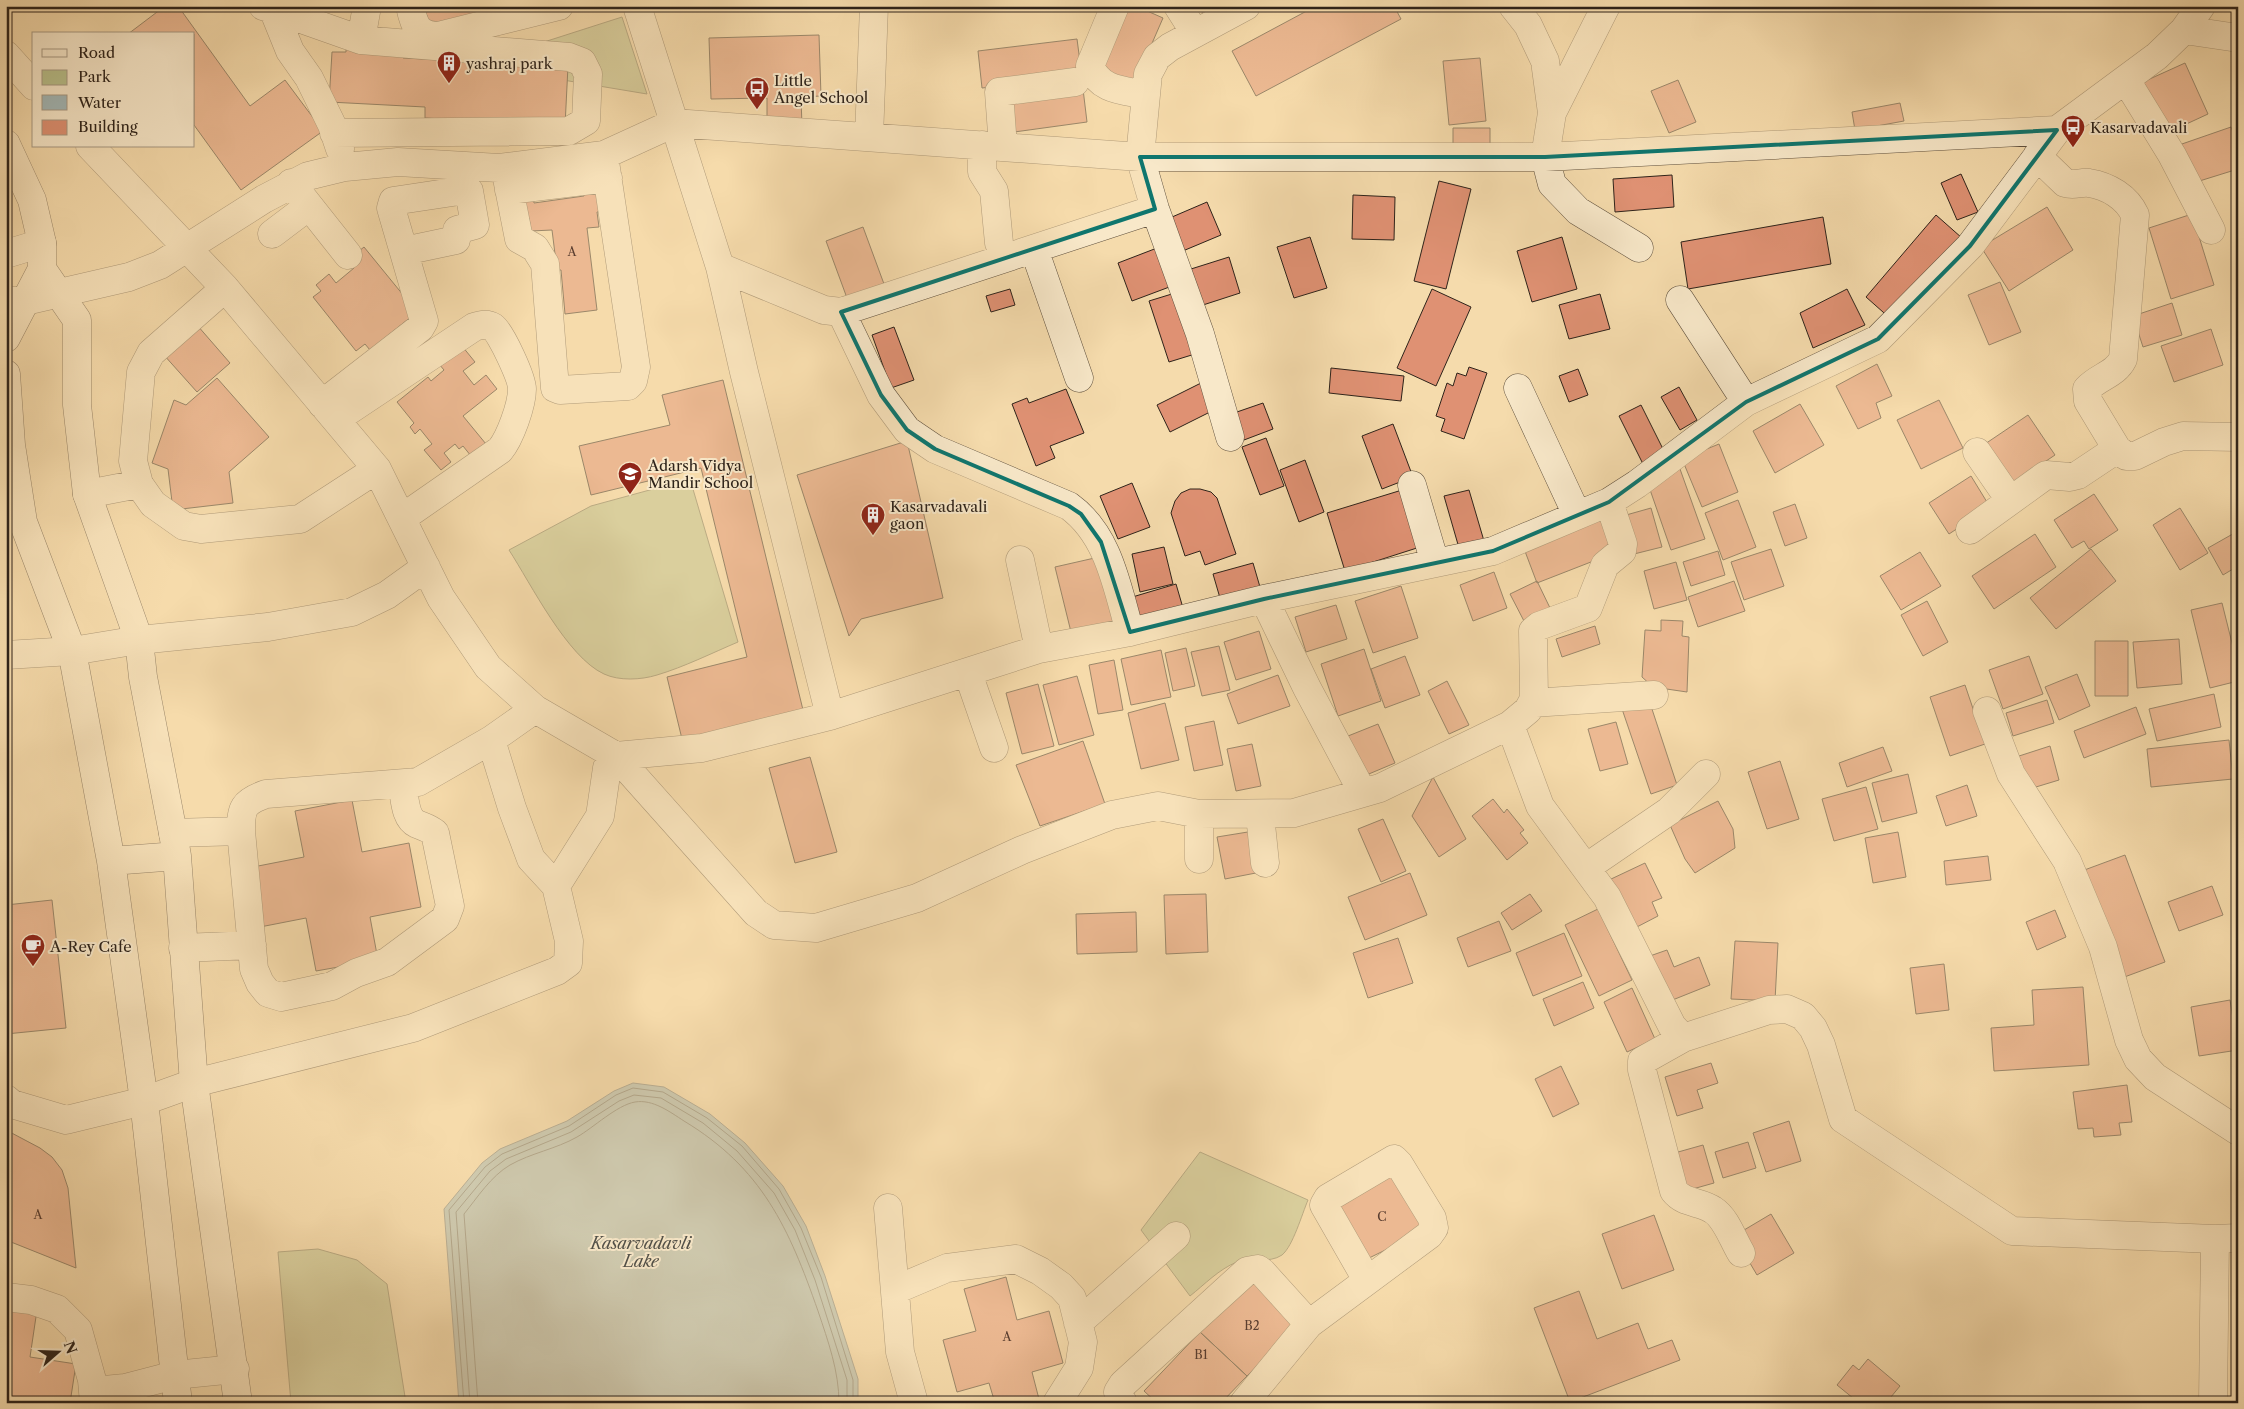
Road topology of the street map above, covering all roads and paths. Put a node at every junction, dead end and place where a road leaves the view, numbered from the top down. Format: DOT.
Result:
graph roads {
  1 [pos="368,6"];
  2 [pos="410,6"];
  3 [pos="559,6"];
  4 [pos="637,6"];
  5 [pos="874,6"];
  6 [pos="1115,6"];
  7 [pos="1178,6"];
  8 [pos="1246,6"];
  9 [pos="1513,6"];
  10 [pos="1606,6"];
  11 [pos="2201,6"];
  12 [pos="270,7"];
  13 [pos="2184,30"];
  14 [pos="1195,33"];
  15 [pos="2238,38"];
  16 [pos="361,40"];
  17 [pos="6,55"];
  18 [pos="2126,80"];
  19 [pos="1075,82"];
  20 [pos="32,84"];
  21 [pos="1146,95"];
  22 [pos="1552,113"];
  23 [pos="586,121"];
  24 [pos="674,123"];
  25 [pos="2058,130"];
  26 [pos="334,133"];
  27 [pos="869,137"];
  28 [pos="6,144"];
  29 [pos="992,146"];
  30 [pos="92,148"];
  31 [pos="1545,156"];
  32 [pos="2037,156"];
  33 [pos="1140,157"];
  34 [pos="598,164"];
  35 [pos="345,167"];
  36 [pos="507,179"];
  37 [pos="290,183"];
  38 [pos="309,206"];
  39 [pos="1155,210"];
  40 [pos="2211,230"];
  41 [pos="272,234"];
  42 [pos="999,243"];
  43 [pos="186,248"];
  44 [pos="1639,248"];
  45 [pos="1034,249"];
  46 [pos="404,250"];
  47 [pos="6,254"];
  48 [pos="348,254"];
  49 [pos="42,256"];
  50 [pos="720,268"];
  51 [pos="225,288"];
  52 [pos="58,293"];
  53 [pos="1680,300"];
  54 [pos="16,301"];
  55 [pos="841,312"];
  56 [pos="6,338"];
  57 [pos="1079,378"];
  58 [pos="1518,388"];
  59 [pos="7,390"];
  60 [pos="1746,402"];
  61 [pos="329,411"];
  62 [pos="1230,437"];
  63 [pos="2238,437"];
  64 [pos="2117,449"];
  65 [pos="1977,452"];
  66 [pos="377,469"];
  67 [pos="139,484"];
  68 [pos="1412,485"];
  69 [pos="87,494"];
  70 [pos="2010,500"];
  71 [pos="1609,502"];
  72 [pos="1577,515"];
  73 [pos="402,518"];
  74 [pos="1970,530"];
  75 [pos="1020,560"];
  76 [pos="1435,563"];
  77 [pos="426,567"];
  78 [pos="1264,599"];
  79 [pos="1130,632"];
  80 [pos="138,640"];
  81 [pos="1040,649"];
  82 [pos="72,651"];
  83 [pos="6,655"];
  84 [pos="968,673"];
  85 [pos="1654,695"];
  86 [pos="1532,703"];
  87 [pos="535,709"];
  88 [pos="1987,711"];
  89 [pos="830,716"];
  90 [pos="1510,725"];
  91 [pos="491,740"];
  92 [pos="994,748"];
  93 [pos="616,756"];
  94 [pos="1706,774"];
  95 [pos="402,784"];
  96 [pos="1363,793"];
  97 [pos="1200,814"];
  98 [pos="1260,815"];
  99 [pos="241,831"];
  100 [pos="175,844"];
  101 [pos="1199,859"];
  102 [pos="111,862"];
  103 [pos="1266,863"];
  104 [pos="1587,867"];
  105 [pos="556,886"];
  106 [pos="252,945"];
  107 [pos="183,948"];
  108 [pos="1683,1038"];
  109 [pos="194,1083"];
  110 [pos="6,1100"];
  111 [pos="144,1101"];
  112 [pos="2238,1131"];
  113 [pos="888,1208"];
  114 [pos="1176,1236"];
  115 [pos="2226,1238"];
  116 [pos="1741,1253"];
  117 [pos="1367,1280"];
  118 [pos="894,1290"];
  119 [pos="6,1297"];
  120 [pos="1078,1323"];
  121 [pos="1309,1324"];
  122 [pos="235,1369"];
  123 [pos="175,1375"];
  124 [pos="94,1397"];
  125 [pos="178,1403"];
  126 [pos="238,1403"];
  127 [pos="914,1403"];
  128 [pos="1057,1403"];
  129 [pos="1123,1403"];
  130 [pos="1244,1403"];
  131 [pos="2213,1403"];
  1 -- 16 [label="street"];
  2 -- 3 [label="street"];
  4 -- 24 [label="street"];
  5 -- 27 [label="street"];
  6 -- 21 [label="street"];
  7 -- 14 [label="street"];
  8 -- 14 [label="street"];
  9 -- 22 [label="street"];
  10 -- 22 [label="street"];
  11 -- 13 [label="street"];
  12 -- 16 [label="street"];
  12 -- 26 [label="street"];
  13 -- 15 [label="street"];
  13 -- 18 [label="street"];
  14 -- 21 [label="street"];
  16 -- 23 [label="street"];
  17 -- 20 [label="street"];
  18 -- 25 [label="street"];
  18 -- 40 [label="street"];
  19 -- 29 [label="street"];
  21 -- 33 [label="street"];
  22 -- 31 [label="street"];
  23 -- 26 [label="street"];
  23 -- 34 [label="street"];
  24 -- 27 [label="street"];
  24 -- 34 [label="street"];
  24 -- 50 [label="street"];
  25 -- 31 [label="street"];
  25 -- 32 [label="street"];
  26 -- 35 [label="street"];
  27 -- 29 [label="street"];
  28 -- 49 [label="street"];
  29 -- 33 [label="street"];
  29 -- 42 [label="street"];
  30 -- 43 [label="street"];
  31 -- 33 [label="street"];
  31 -- 44 [label="street"];
  32 -- 60 [label="street"];
  32 -- 64 [label="street"];
  33 -- 39 [label="street"];
  34 -- 36 [label="street"];
  34 -- 36 [label="street"];
  35 -- 36 [label="street"];
  35 -- 37 [label="street"];
  37 -- 38 [label="street"];
  37 -- 43 [label="street"];
  38 -- 41 [label="street"];
  38 -- 48 [label="street"];
  39 -- 45 [label="street"];
  39 -- 62 [label="street"];
  43 -- 51 [label="street"];
  43 -- 52 [label="street"];
  45 -- 55 [label="street"];
  45 -- 57 [label="street"];
  46 -- 61 [label="street"];
  47 -- 49 [label="street"];
  49 -- 52 [label="street"];
  49 -- 54 [label="street"];
  50 -- 55 [label="street"];
  50 -- 89 [label="street"];
  51 -- 61 [label="street"];
  51 -- 67 [label="street"];
  52 -- 54 [label="street"];
  52 -- 69 [label="street"];
  53 -- 60 [label="street"];
  54 -- 56 [label="street"];
  55 -- 79 [label="street"];
  58 -- 72 [label="street"];
  59 -- 82 [label="street"];
  60 -- 71 [label="street"];
  61 -- 66 [label="street"];
  61 -- 73 [label="street"];
  63 -- 64 [label="street"];
  64 -- 70 [label="street"];
  65 -- 70 [label="street"];
  66 -- 67 [label="street"];
  66 -- 73 [label="street"];
  67 -- 69 [label="street"];
  68 -- 76 [label="street"];
  69 -- 80 [label="street"];
  70 -- 74 [label="street"];
  71 -- 72 [label="street"];
  71 -- 86 [label="street"];
  72 -- 76 [label="street"];
  73 -- 77 [label="street"];
  75 -- 81 [label="street"];
  76 -- 78 [label="street"];
  77 -- 80 [label="street"];
  77 -- 87 [label="street"];
  78 -- 79 [label="street"];
  78 -- 96 [label="street"];
  79 -- 81 [label="street"];
  80 -- 82 [label="street"];
  80 -- 100 [label="street"];
  81 -- 84 [label="street"];
  82 -- 83 [label="street"];
  82 -- 102 [label="street"];
  84 -- 89 [label="street"];
  84 -- 92 [label="street"];
  85 -- 86 [label="street"];
  86 -- 90 [label="street"];
  87 -- 91 [label="street"];
  87 -- 93 [label="street"];
  88 -- 112 [label="street"];
  89 -- 93 [label="street"];
  90 -- 96 [label="street"];
  90 -- 104 [label="street"];
  91 -- 95 [label="street"];
  91 -- 105 [label="street"];
  93 -- 97 [label="street"];
  93 -- 105 [label="street"];
  94 -- 104 [label="street"];
  95 -- 99 [label="street"];
  95 -- 106 [label="street"];
  96 -- 98 [label="street"];
  97 -- 98 [label="street"];
  97 -- 101 [label="street"];
  98 -- 103 [label="street"];
  99 -- 100 [label="street"];
  99 -- 106 [label="street"];
  100 -- 102 [label="street"];
  100 -- 107 [label="street"];
  102 -- 111 [label="street"];
  104 -- 108 [label="street"];
  105 -- 109 [label="street"];
  106 -- 107 [label="street"];
  107 -- 109 [label="street"];
  108 -- 115 [label="street"];
  108 -- 116 [label="street"];
  109 -- 111 [label="street"];
  109 -- 122 [label="street"];
  110 -- 111 [label="street"];
  111 -- 123 [label="street"];
  113 -- 118 [label="street"];
  114 -- 120 [label="street"];
  115 -- 131 [label="street"];
  117 -- 121 [label="street"];
  118 -- 120 [label="street"];
  118 -- 127 [label="street"];
  119 -- 124 [label="street"];
  120 -- 128 [label="street"];
  121 -- 129 [label="street"];
  121 -- 130 [label="street"];
  122 -- 123 [label="street"];
  122 -- 126 [label="street"];
  123 -- 124 [label="street"];
  123 -- 125 [label="street"];
}
